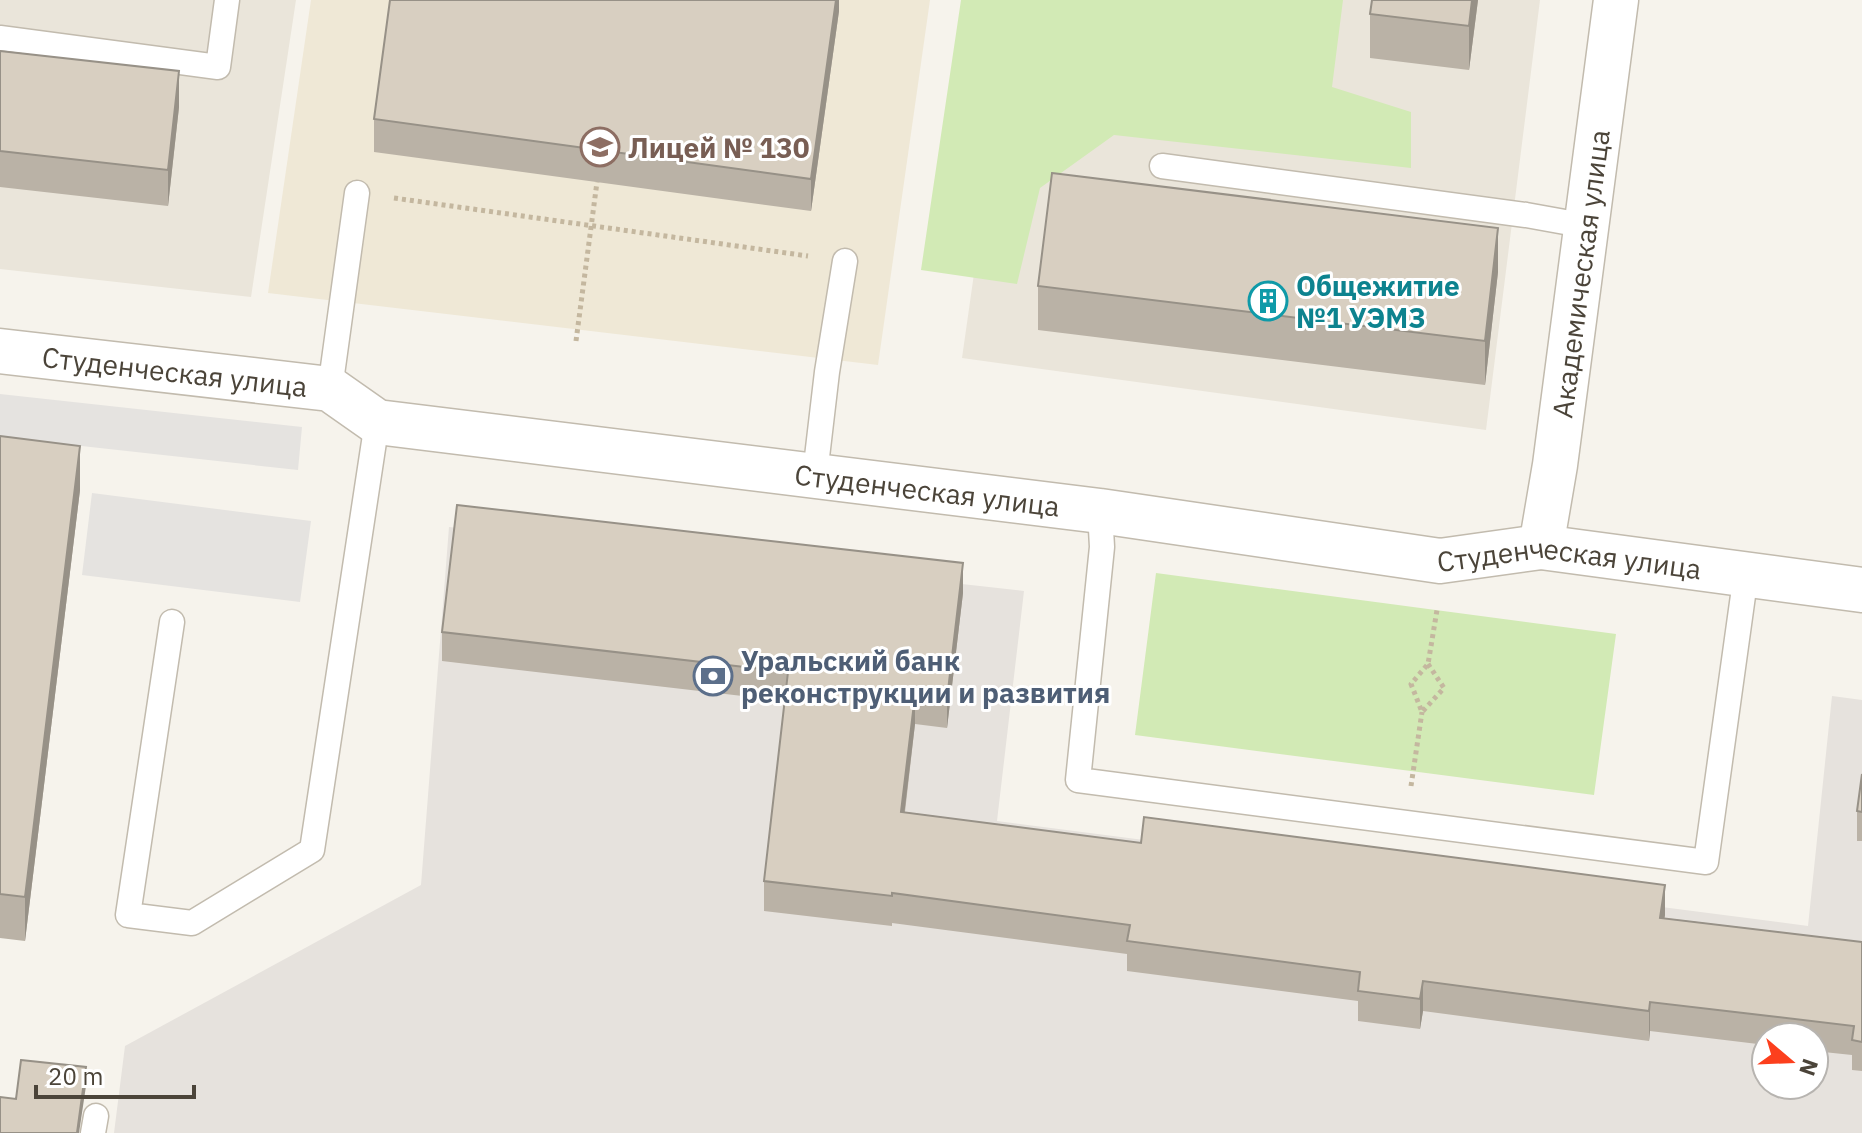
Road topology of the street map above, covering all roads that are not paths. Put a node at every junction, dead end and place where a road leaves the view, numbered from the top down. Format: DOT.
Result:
graph roads {
  1 [pos="227,0"];
  2 [pos="1616,0"];
  3 [pos="0,38"];
  4 [pos="1162,166"];
  5 [pos="357,193"];
  6 [pos="1587,226"];
  7 [pos="845,261"];
  8 [pos="0,351"];
  9 [pos="330,389"];
  10 [pos="377,422"];
  11 [pos="815,474"];
  12 [pos="1100,511"];
  13 [pos="1541,547"];
  14 [pos="1746,574"];
  15 [pos="1862,590"];
  16 [pos="172,622"];
  1 -- 3 [label="lane"];
  2 -- 6 [label="street, Академическая улица"];
  4 -- 6 [label="lane"];
  5 -- 9 [label="lane"];
  6 -- 13 [label="street, Академическая улица"];
  7 -- 11 [label="lane"];
  8 -- 9 [label="street, Студенческая улица"];
  9 -- 10 [label="street, Студенческая улица"];
  10 -- 11 [label="street, Студенческая улица"];
  10 -- 16 [label="lane"];
  11 -- 12 [label="street, Студенческая улица"];
  12 -- 13 [label="street, Студенческая улица"];
  12 -- 14 [label="lane"];
  13 -- 14 [label="street, Студенческая улица"];
  14 -- 15 [label="street, Студенческая улица"];
}
